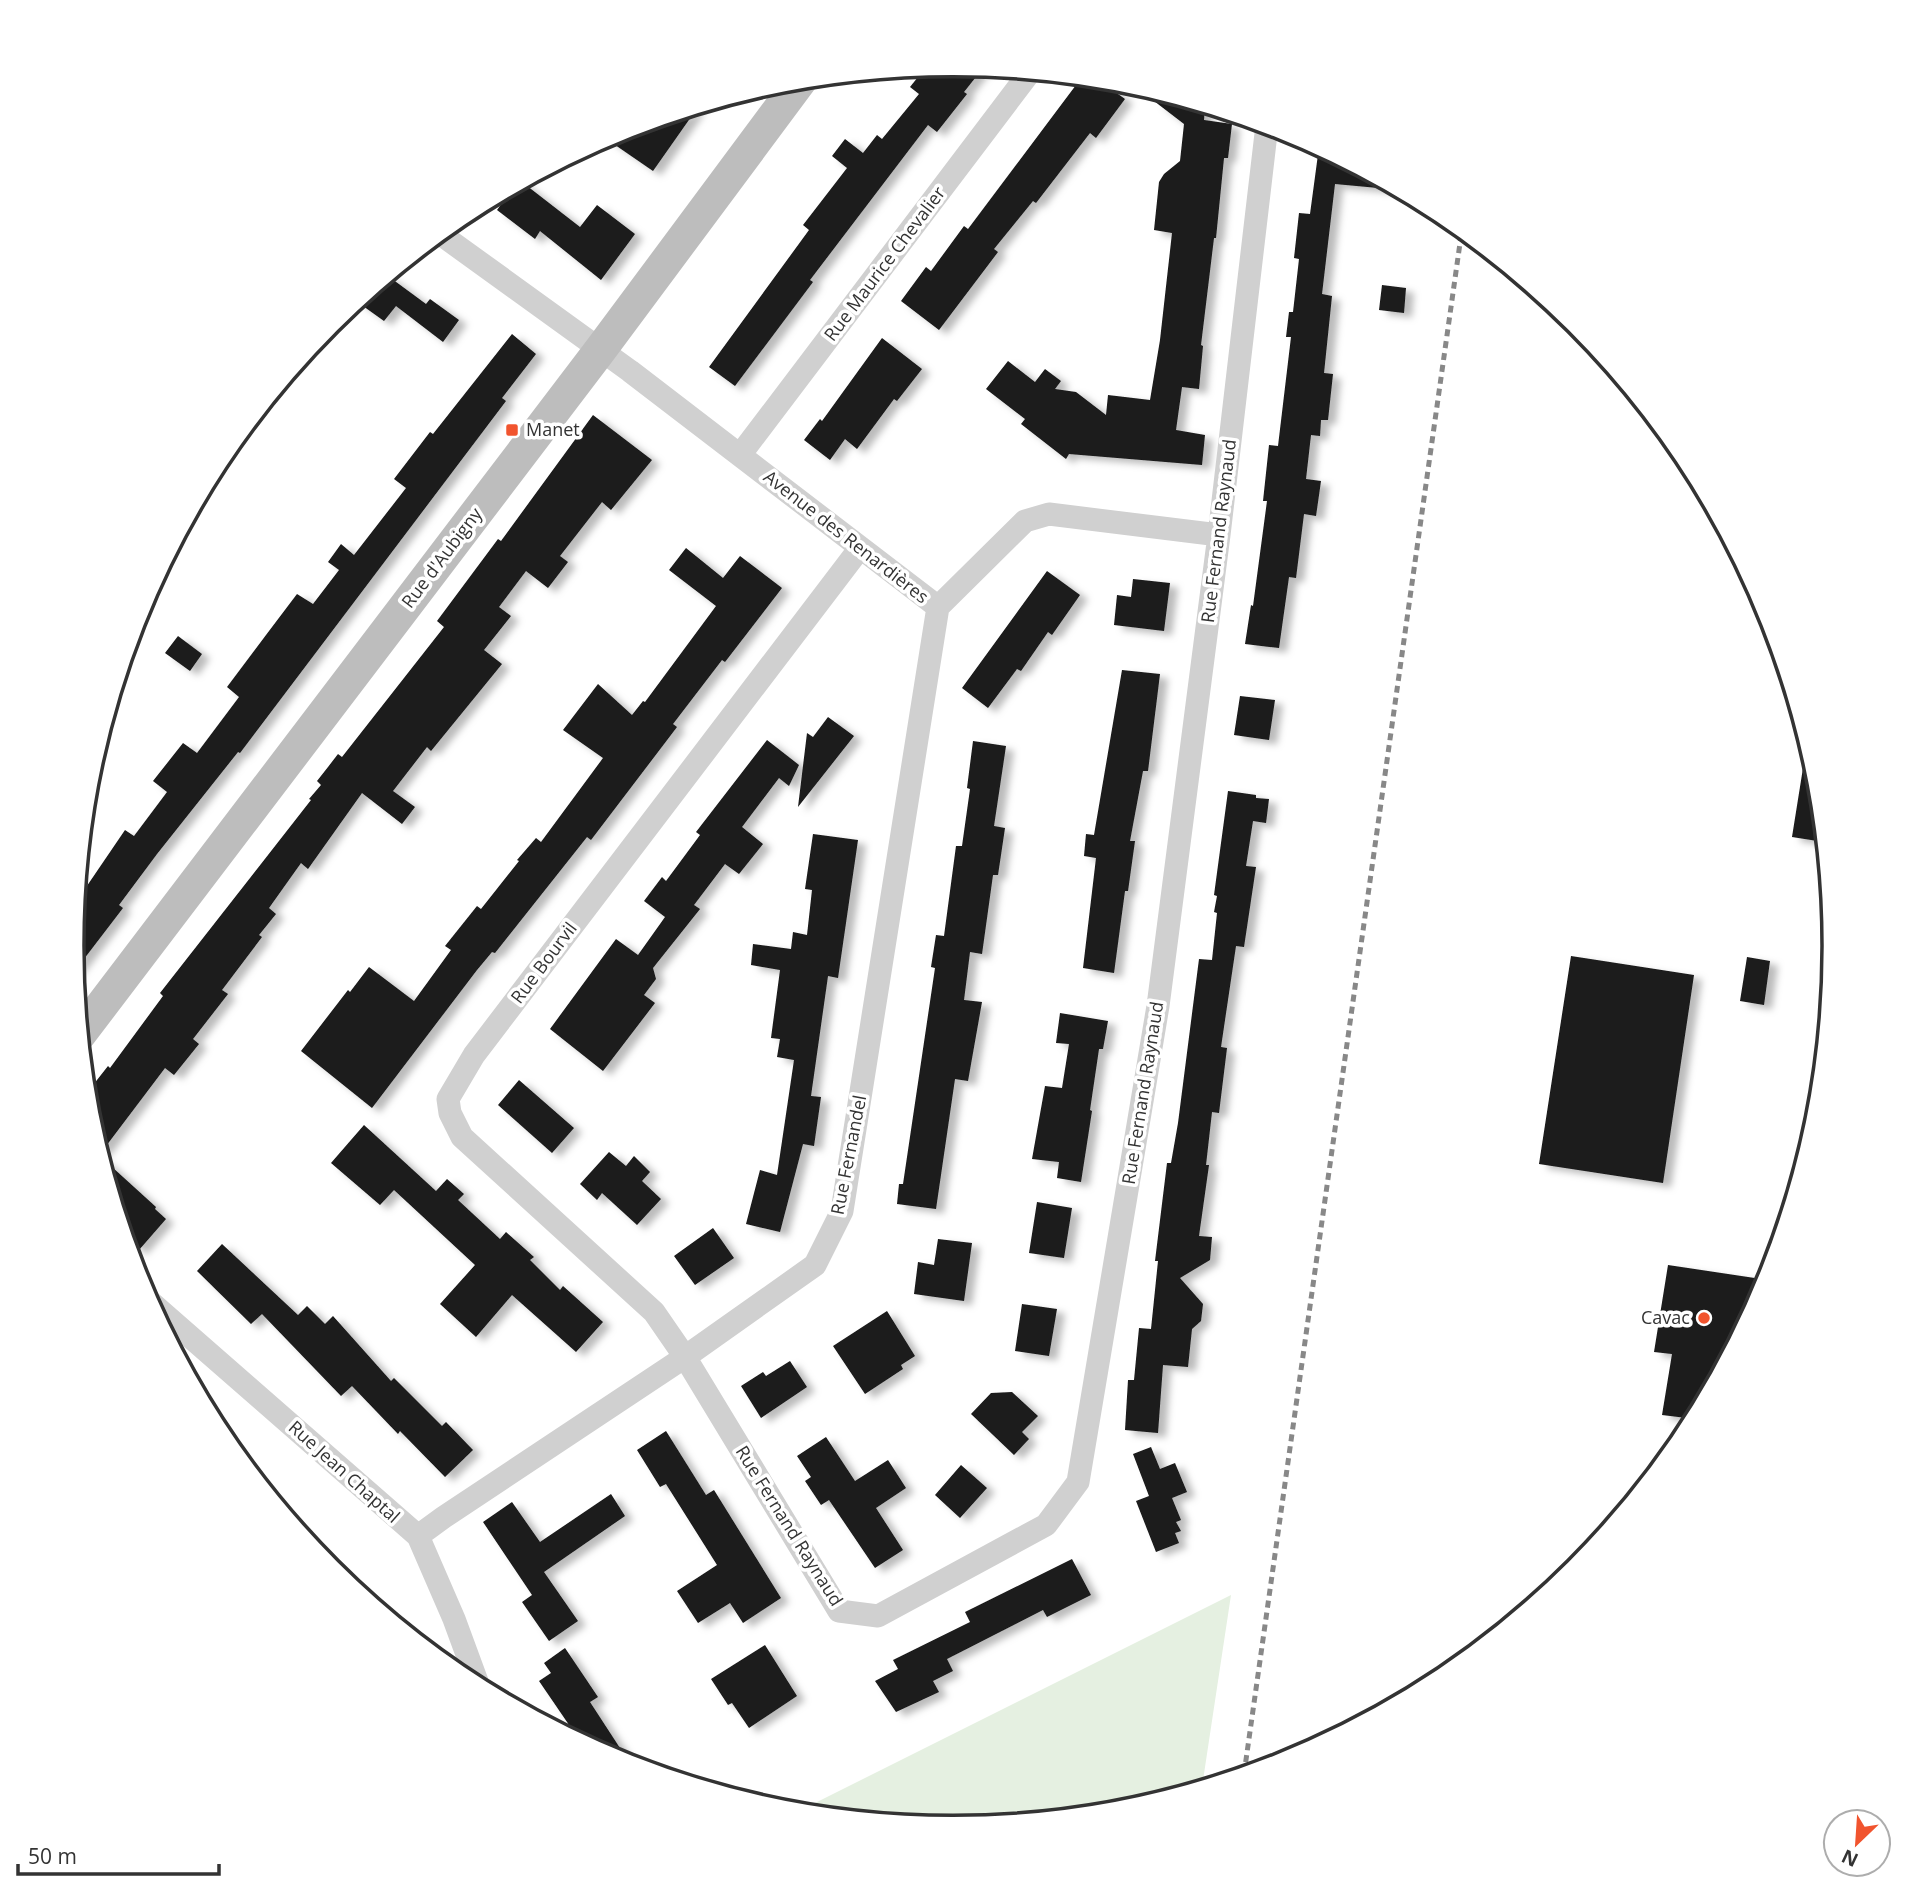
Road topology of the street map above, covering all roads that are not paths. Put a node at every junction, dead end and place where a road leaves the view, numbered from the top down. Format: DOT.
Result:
graph roads {
  1 [pos="1024,80"];
  2 [pos="792,92"];
  3 [pos="1266,136"];
  4 [pos="448,239"];
  5 [pos="601,349"];
  6 [pos="740,455"];
  7 [pos="1219,535"];
  8 [pos="860,548"];
  9 [pos="938,607"];
  10 [pos="88,1024"];
  11 [pos="168,1317"];
  12 [pos="685,1357"];
  13 [pos="418,1536"];
  14 [pos="473,1671"];
  1 -- 6 [label="street, Rue Maurice Chevalier"];
  2 -- 5 [label="main road, Rue d'Aubigny"];
  3 -- 7 [label="street, Rue Fernand Raynaud"];
  4 -- 5 [label="street, Avenue des Renardières"];
  5 -- 6 [label="street, Avenue des Renardières"];
  5 -- 10 [label="main road, Rue d'Aubigny"];
  6 -- 8 [label="street, Avenue des Renardières"];
  7 -- 9 [label="street, Avenue des Renardières"];
  7 -- 12 [label="street, Rue Fernand Raynaud"];
  8 -- 9 [label="street, Avenue des Renardières"];
  8 -- 12 [label="street, Rue Bourvil"];
  9 -- 12 [label="street, Rue Fernandel"];
  11 -- 13 [label="street, Rue Jean Chaptal"];
  12 -- 13 [label="street, Rue Fernandel"];
  13 -- 14 [label="street, Rue Jean Chaptal"];
}
